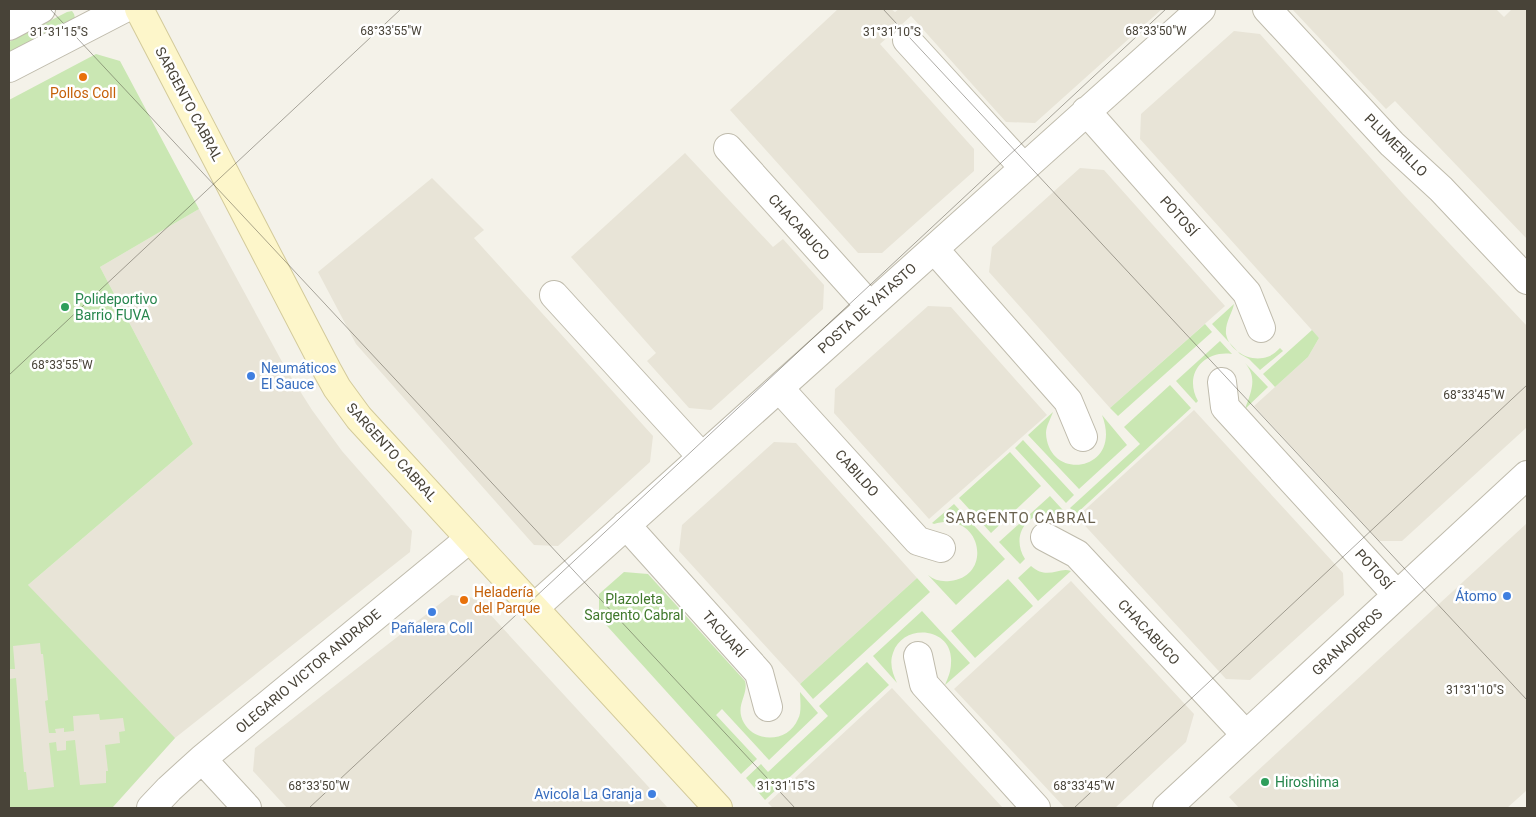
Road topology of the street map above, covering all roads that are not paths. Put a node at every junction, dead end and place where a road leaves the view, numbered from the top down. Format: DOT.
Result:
graph roads {
  1 [pos="41,9"];
  2 [pos="123,9"];
  3 [pos="139,9"];
  4 [pos="1201,9"];
  5 [pos="1267,9"];
  6 [pos="9,26"];
  7 [pos="907,40"];
  8 [pos="9,68"];
  9 [pos="1086,111"];
  10 [pos="728,148"];
  11 [pos="1024,168"];
  12 [pos="934,248"];
  13 [pos="1527,280"];
  14 [pos="554,294"];
  15 [pos="870,306"];
  16 [pos="1261,328"];
  17 [pos="1222,382"];
  18 [pos="779,388"];
  19 [pos="1083,437"];
  20 [pos="702,457"];
  21 [pos="1527,475"];
  22 [pos="626,525"];
  23 [pos="1045,537"];
  24 [pos="469,539"];
  25 [pos="941,548"];
  26 [pos="1397,595"];
  27 [pos="534,608"];
  28 [pos="918,656"];
  29 [pos="768,707"];
  30 [pos="1246,735"];
  31 [pos="202,759"];
  32 [pos="151,808"];
  33 [pos="247,808"];
  34 [pos="718,808"];
  35 [pos="1036,808"];
  36 [pos="1167,808"];
  1 -- 6 [label="street"];
  2 -- 8 [label="street"];
  3 -- 24 [label="main road, SARGENTO CABRAL"];
  4 -- 9 [label="street, POSTA DE YATASTO"];
  5 -- 13 [label="street, PLUMERILLO"];
  7 -- 11 [label="street"];
  9 -- 11 [label="street, POSTA DE YATASTO"];
  9 -- 16 [label="street, POTOSÍ"];
  10 -- 15 [label="street, CHACABUCO"];
  11 -- 12 [label="street, POSTA DE YATASTO"];
  12 -- 15 [label="street, POSTA DE YATASTO"];
  12 -- 19 [label="street"];
  14 -- 20 [label="street"];
  15 -- 18 [label="street, POSTA DE YATASTO"];
  17 -- 26 [label="street, POTOSÍ"];
  18 -- 20 [label="street, POSTA DE YATASTO"];
  18 -- 25 [label="street, CABILDO"];
  20 -- 22 [label="street, POSTA DE YATASTO"];
  21 -- 26 [label="street, GRANADEROS"];
  22 -- 27 [label="street, POSTA DE YATASTO"];
  22 -- 29 [label="street, TACUARÍ"];
  23 -- 30 [label="street, CHACABUCO"];
  24 -- 27 [label="main road, SARGENTO CABRAL"];
  24 -- 31 [label="street, OLEGARIO VICTOR ANDRADE"];
  26 -- 30 [label="street, GRANADEROS"];
  27 -- 34 [label="main road, SARGENTO CABRAL"];
  28 -- 35 [label="street"];
  30 -- 36 [label="street, GRANADEROS"];
  31 -- 32 [label="street, OLEGARIO VICTOR ANDRADE"];
  31 -- 33 [label="street"];
}
